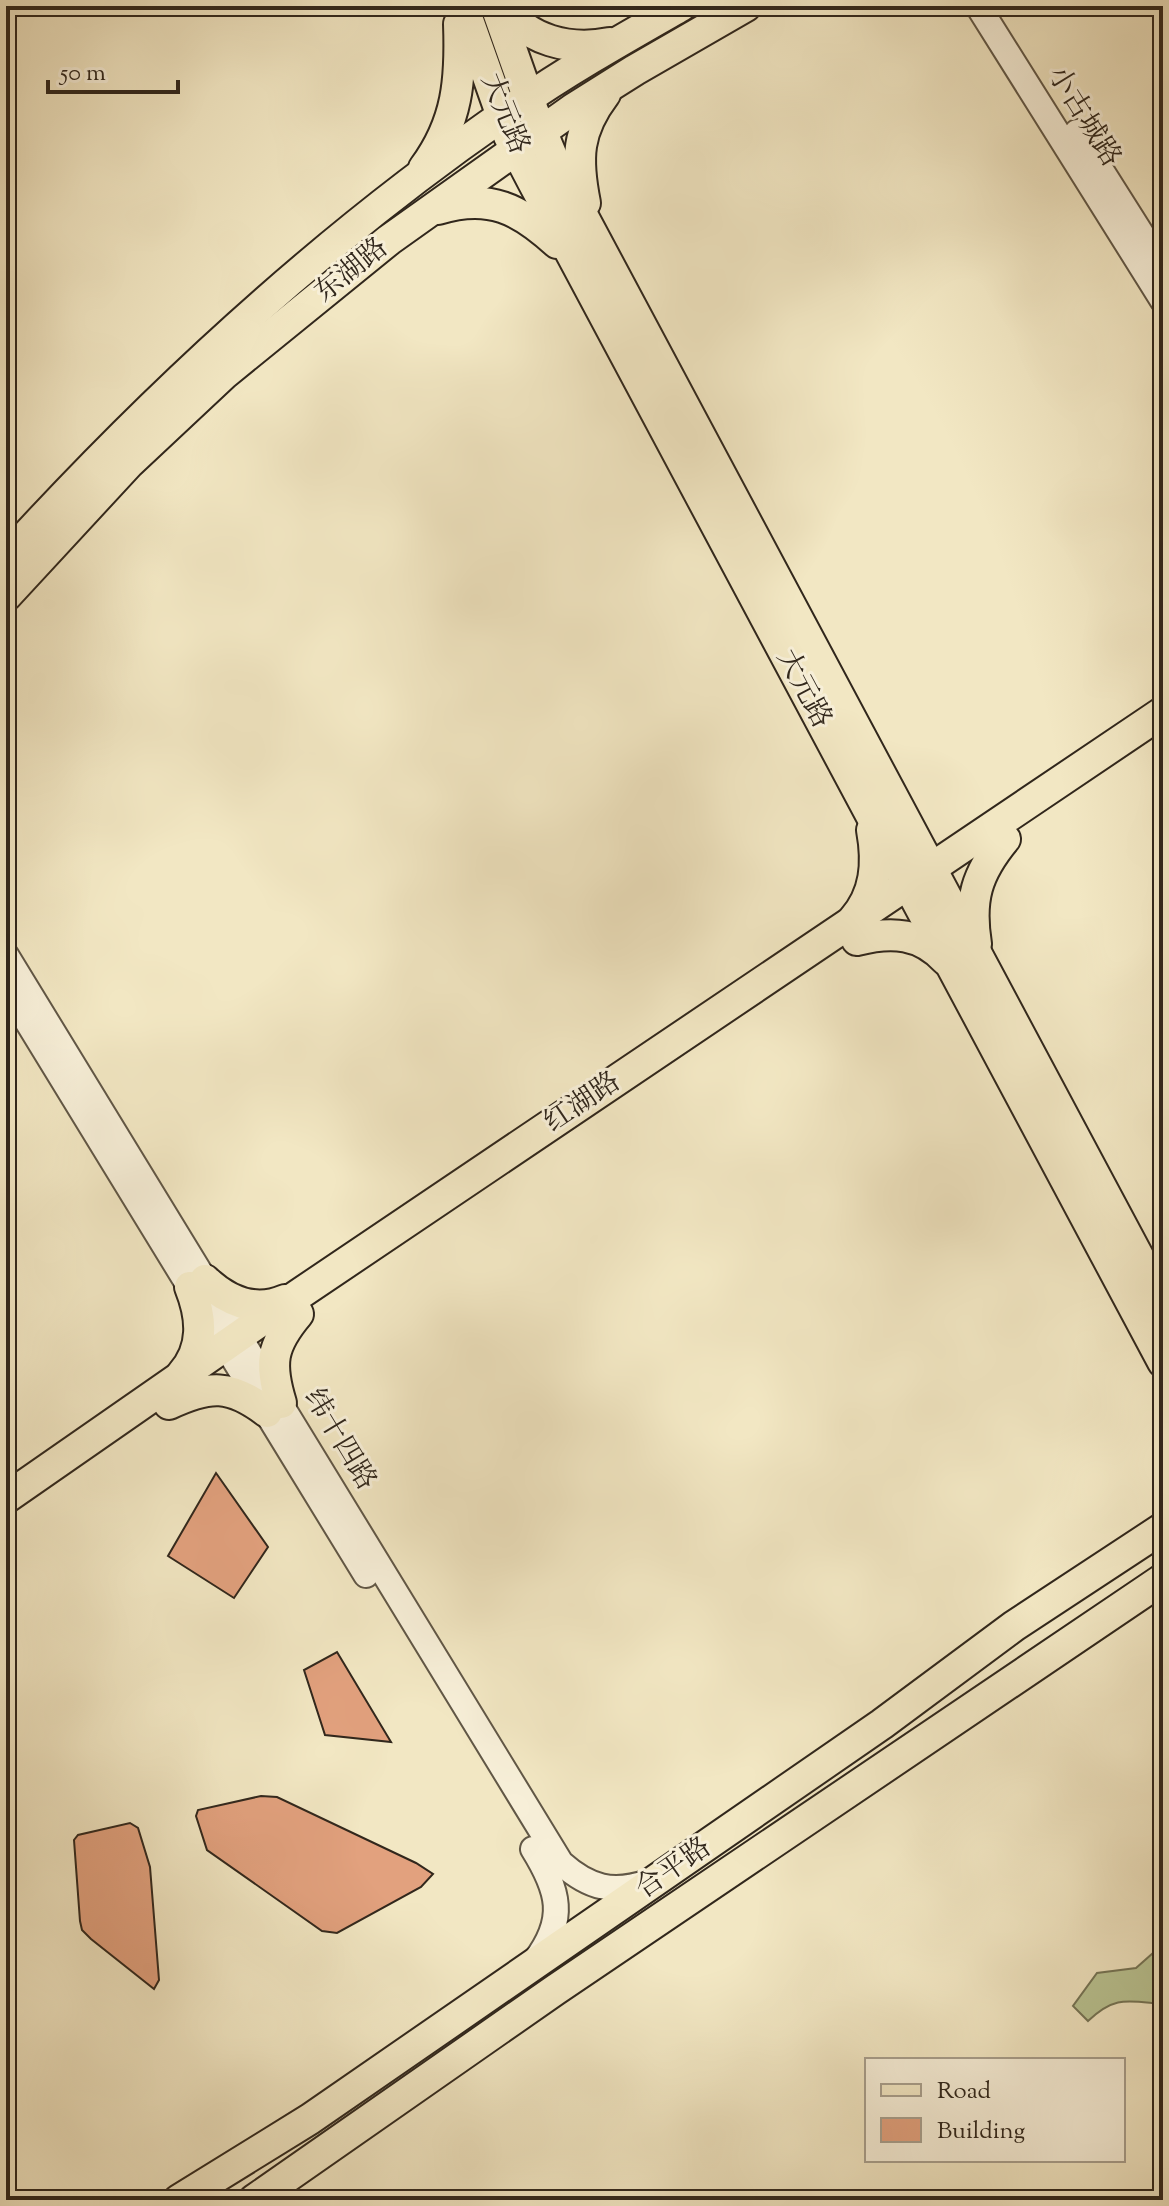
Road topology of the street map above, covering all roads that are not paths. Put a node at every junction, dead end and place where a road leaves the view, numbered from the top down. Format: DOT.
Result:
graph roads {
  1 [pos="461,6"];
  2 [pos="496,6"];
  3 [pos="503,6"];
  4 [pos="681,6"];
  5 [pos="746,6"];
  6 [pos="978,6"];
  7 [pos="998,6"];
  8 [pos="629,36"];
  9 [pos="654,59"];
  10 [pos="611,85"];
  11 [pos="528,98"];
  12 [pos="502,116"];
  13 [pos="541,131"];
  14 [pos="516,148"];
  15 [pos="410,185"];
  16 [pos="428,211"];
  17 [pos="584,250"];
  18 [pos="1163,268"];
  19 [pos="1163,301"];
  20 [pos="6,558"];
  21 [pos="6,596"];
  22 [pos="1163,712"];
  23 [pos="1163,732"];
  24 [pos="879,802"];
  25 [pos="996,835"];
  26 [pos="924,885"];
  27 [pos="852,934"];
  28 [pos="6,955"];
  29 [pos="966,964"];
  30 [pos="6,987"];
  31 [pos="198,1283"];
  32 [pos="1163,1303"];
  33 [pos="298,1305"];
  34 [pos="237,1347"];
  35 [pos="1162,1362"];
  36 [pos="172,1392"];
  37 [pos="274,1408"];
  38 [pos="6,1498"];
  39 [pos="1163,1502"];
  40 [pos="6,1518"];
  41 [pos="1163,1528"];
  42 [pos="1116,1559"];
  43 [pos="1163,1579"];
  44 [pos="662,1877"];
  45 [pos="529,1969"];
  46 [pos="179,2200"];
  47 [pos="254,2200"];
  1 -- 12 [label="main road, 大元路"];
  1 -- 15 [label="main road"];
  2 -- 11 [label="main road, 大元路"];
  3 -- 8 [label="main road"];
  4 -- 8 [label="main road, 东湖路"];
  5 -- 9 [label="main road, 东湖路"];
  6 -- 19 [label="street, 小古城路"];
  7 -- 18 [label="street, 小古城路"];
  8 -- 9 [label="main road"];
  8 -- 11 [label="main road, 东湖路"];
  9 -- 10 [label="main road, 东湖路"];
  10 -- 13 [label="main road, 东湖路"];
  10 -- 17 [label="main road"];
  11 -- 12 [label="main road, 东湖路"];
  11 -- 13 [label="main road, 大元路"];
  12 -- 14 [label="main road, 大元路"];
  12 -- 15 [label="main road, 东湖路"];
  13 -- 14 [label="main road, 东湖路"];
  13 -- 17 [label="main road, 大元路"];
  14 -- 16 [label="main road, 东湖路"];
  14 -- 17 [label="main road, 大元路"];
  15 -- 16 [label="main road"];
  15 -- 20 [label="main road, 东湖路"];
  16 -- 17 [label="main road"];
  16 -- 21 [label="main road, 东湖路"];
  17 -- 24 [label="main road, 大元路"];
  22 -- 25 [label="main road, 红湖路"];
  23 -- 25 [label="main road, 红湖路"];
  24 -- 25 [label="main road"];
  24 -- 26 [label="main road, 大元路"];
  24 -- 27 [label="main road"];
  25 -- 26 [label="main road, 红湖路"];
  25 -- 29 [label="main road"];
  26 -- 27 [label="main road, 红湖路"];
  26 -- 29 [label="main road, 大元路"];
  27 -- 29 [label="main road"];
  27 -- 33 [label="main road, 红湖路"];
  28 -- 31 [label="street, 纬十四路"];
  29 -- 32 [label="main road, 大元路"];
  29 -- 35 [label="main road, 大元路"];
  30 -- 31 [label="street, 纬十四路"];
  31 -- 33 [label="main road"];
  31 -- 34 [label="street, 纬十四路"];
  31 -- 36 [label="main road"];
  33 -- 34 [label="main road, 红湖路"];
  33 -- 37 [label="main road"];
  34 -- 36 [label="main road, 红湖路"];
  34 -- 37 [label="street, 纬十四路"];
  36 -- 37 [label="main road"];
  36 -- 38 [label="main road, 红湖路"];
  36 -- 40 [label="main road, 红湖路"];
  37 -- 44 [label="street, 纬十四路"];
  37 -- 45 [label="street, 纬十四路"];
  39 -- 42 [label="main road"];
  41 -- 42 [label="main road, 合平路"];
  42 -- 44 [label="main road, 合平路"];
  43 -- 47 [label="main road, 合平路"];
  44 -- 45 [label="main road, 合平路"];
  45 -- 46 [label="main road, 合平路"];
}
